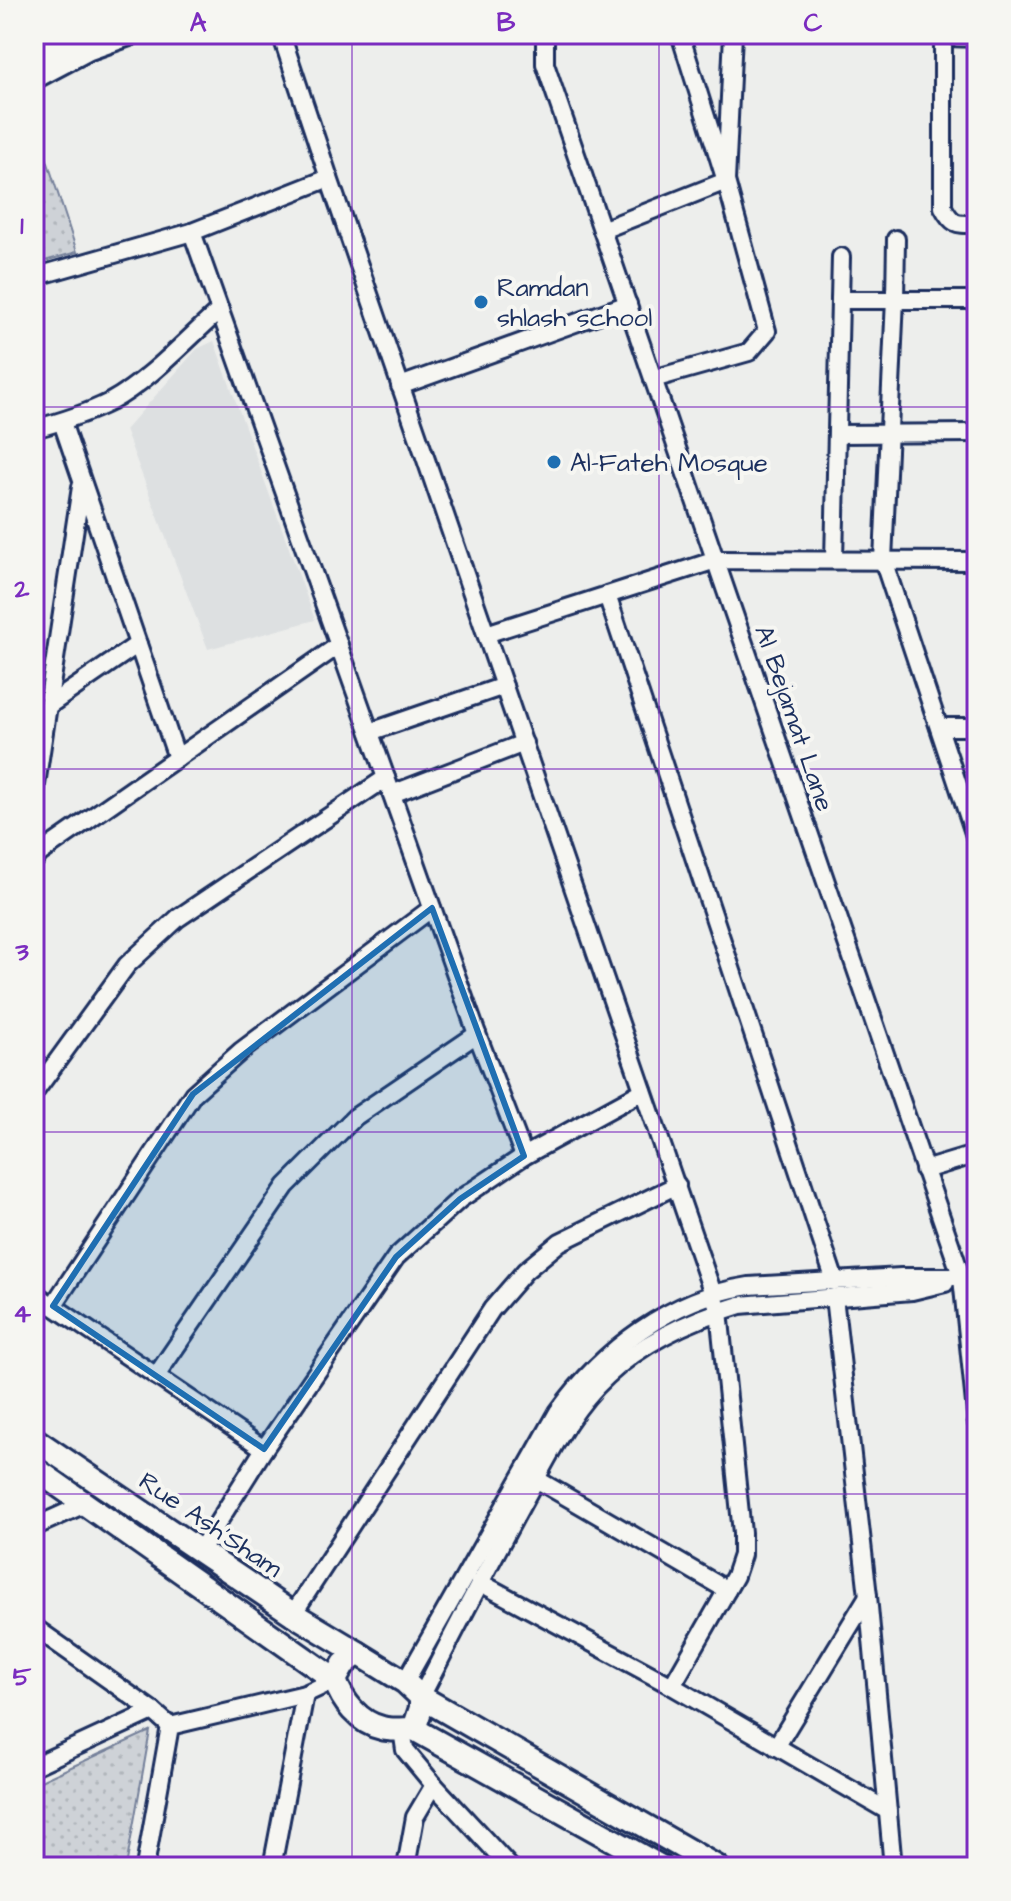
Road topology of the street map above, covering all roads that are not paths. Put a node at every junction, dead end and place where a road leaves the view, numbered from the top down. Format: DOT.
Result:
graph roads {
  1 [pos="77,34"];
  2 [pos="129,34"];
  3 [pos="281,34"];
  4 [pos="545,34"];
  5 [pos="680,34"];
  6 [pos="733,34"];
  7 [pos="945,34"];
  8 [pos="977,35"];
  9 [pos="34,62"];
  10 [pos="34,77"];
  11 [pos="329,178"];
  12 [pos="726,181"];
  13 [pos="977,224"];
  14 [pos="602,230"];
  15 [pos="192,232"];
  16 [pos="896,239"];
  17 [pos="841,257"];
  18 [pos="34,277"];
  19 [pos="895,299"];
  20 [pos="840,300"];
  21 [pos="977,300"];
  22 [pos="628,304"];
  23 [pos="220,310"];
  24 [pos="653,379"];
  25 [pos="400,386"];
  26 [pos="62,422"];
  27 [pos="34,429"];
  28 [pos="977,433"];
  29 [pos="837,434"];
  30 [pos="889,434"];
  31 [pos="82,482"];
  32 [pos="716,560"];
  33 [pos="834,560"];
  34 [pos="883,560"];
  35 [pos="977,561"];
  36 [pos="607,595"];
  37 [pos="486,634"];
  38 [pos="138,644"];
  39 [pos="339,645"];
  40 [pos="504,686"];
  41 [pos="48,706"];
  42 [pos="939,727"];
  43 [pos="977,727"];
  44 [pos="370,732"];
  45 [pos="524,743"];
  46 [pos="177,758"];
  47 [pos="389,786"];
  48 [pos="34,798"];
  49 [pos="34,822"];
  50 [pos="977,842"];
  51 [pos="37,858"];
  52 [pos="432,908"];
  53 [pos="477,1034"];
  54 [pos="643,1091"];
  55 [pos="34,1093"];
  56 [pos="977,1154"];
  57 [pos="524,1156"];
  58 [pos="924,1170"];
  59 [pos="677,1185"];
  60 [pos="969,1277"];
  61 [pos="834,1289"];
  62 [pos="34,1293"];
  63 [pos="714,1293"];
  64 [pos="53,1306"];
  65 [pos="719,1311"];
  66 [pos="156,1376"];
  67 [pos="977,1423"];
  68 [pos="34,1439"];
  69 [pos="264,1449"];
  70 [pos="34,1468"];
  71 [pos="536,1479"];
  72 [pos="85,1504"];
  73 [pos="34,1527"];
  74 [pos="200,1551"];
  75 [pos="479,1582"];
  76 [pos="727,1590"];
  77 [pos="868,1596"];
  78 [pos="293,1614"];
  79 [pos="34,1627"];
  80 [pos="358,1653"];
  81 [pos="335,1680"];
  82 [pos="672,1686"];
  83 [pos="413,1690"];
  84 [pos="305,1694"];
  85 [pos="153,1711"];
  86 [pos="170,1726"];
  87 [pos="408,1729"];
  88 [pos="776,1747"];
  89 [pos="34,1766"];
  90 [pos="434,1785"];
  91 [pos="888,1811"];
  92 [pos="145,1867"];
  93 [pos="272,1867"];
  94 [pos="406,1867"];
  95 [pos="510,1867"];
  96 [pos="661,1867"];
  97 [pos="717,1867"];
  98 [pos="893,1867"];
  1 -- 9 [label="highway"];
  2 -- 10 [label="main road"];
  3 -- 11 [label="street"];
  4 -- 14 [label="street, Al Bejamat Lane"];
  5 -- 12 [label="street"];
  6 -- 12 [label="street"];
  7 -- 8 [label="main road"];
  7 -- 13 [label="street"];
  11 -- 15 [label="street"];
  11 -- 25 [label="street"];
  12 -- 14 [label="street"];
  12 -- 24 [label="street"];
  14 -- 22 [label="street, Al Bejamat Lane"];
  15 -- 18 [label="street"];
  15 -- 23 [label="street"];
  16 -- 19 [label="street"];
  17 -- 20 [label="street"];
  19 -- 20 [label="street"];
  19 -- 21 [label="street"];
  19 -- 30 [label="street"];
  20 -- 29 [label="street"];
  22 -- 24 [label="street, Al Bejamat Lane"];
  22 -- 25 [label="street"];
  23 -- 26 [label="street"];
  23 -- 39 [label="street"];
  24 -- 32 [label="street, Al Bejamat Lane"];
  25 -- 37 [label="street"];
  26 -- 27 [label="street"];
  26 -- 31 [label="street"];
  28 -- 30 [label="street"];
  29 -- 30 [label="street"];
  29 -- 33 [label="street"];
  30 -- 34 [label="street"];
  31 -- 38 [label="street"];
  31 -- 41 [label="street"];
  32 -- 33 [label="street"];
  32 -- 36 [label="street"];
  32 -- 58 [label="street, Al Bejamat Lane"];
  33 -- 34 [label="street"];
  34 -- 35 [label="street"];
  34 -- 42 [label="street"];
  36 -- 37 [label="street"];
  36 -- 61 [label="street"];
  37 -- 40 [label="street"];
  38 -- 41 [label="street"];
  38 -- 46 [label="street"];
  39 -- 44 [label="street"];
  39 -- 46 [label="street"];
  40 -- 44 [label="street"];
  40 -- 45 [label="street"];
  41 -- 48 [label="street"];
  42 -- 43 [label="street"];
  42 -- 50 [label="street"];
  44 -- 47 [label="street"];
  45 -- 47 [label="street"];
  45 -- 54 [label="street"];
  46 -- 51 [label="street"];
  47 -- 52 [label="street"];
  47 -- 55 [label="street"];
  49 -- 51 [label="street"];
  52 -- 53 [label="street"];
  52 -- 64 [label="street"];
  53 -- 57 [label="street"];
  53 -- 66 [label="street"];
  54 -- 57 [label="street"];
  54 -- 59 [label="street"];
  56 -- 58 [label="street"];
  57 -- 69 [label="street"];
  58 -- 60 [label="street, Al Bejamat Lane"];
  59 -- 63 [label="street"];
  59 -- 78 [label="street"];
  60 -- 61 [label="street"];
  60 -- 67 [label="street, Al Bejamat Lane"];
  61 -- 63 [label="street"];
  61 -- 65 [label="street"];
  61 -- 77 [label="street"];
  62 -- 64 [label="street"];
  63 -- 65 [label="street"];
  63 -- 83 [label="street"];
  64 -- 66 [label="street"];
  65 -- 71 [label="street"];
  65 -- 76 [label="street"];
  66 -- 69 [label="street"];
  68 -- 74 [label="main road, Rue Ash'Sham"];
  69 -- 74 [label="street"];
  70 -- 72 [label="main road, Rue Ash'Sham"];
  71 -- 75 [label="street"];
  71 -- 76 [label="street"];
  72 -- 73 [label="street"];
  72 -- 81 [label="main road, Rue Ash'Sham"];
  74 -- 78 [label="main road, Rue Ash'Sham"];
  75 -- 82 [label="street"];
  75 -- 83 [label="street"];
  76 -- 82 [label="street"];
  77 -- 88 [label="street"];
  77 -- 91 [label="street"];
  78 -- 80 [label="main road, Rue Ash'Sham"];
  79 -- 85 [label="street"];
  80 -- 81 [label="main road"];
  80 -- 83 [label="main road, Rue Ash'Sham"];
  81 -- 84 [label="street"];
  81 -- 87 [label="main road"];
  82 -- 88 [label="street"];
  83 -- 87 [label="main road"];
  83 -- 97 [label="main road"];
  84 -- 86 [label="street"];
  84 -- 93 [label="street"];
  85 -- 86 [label="street"];
  85 -- 89 [label="street"];
  86 -- 92 [label="street"];
  87 -- 90 [label="street"];
  87 -- 96 [label="main road"];
  88 -- 91 [label="street"];
  90 -- 94 [label="street"];
  90 -- 95 [label="street"];
  91 -- 98 [label="street"];
}
